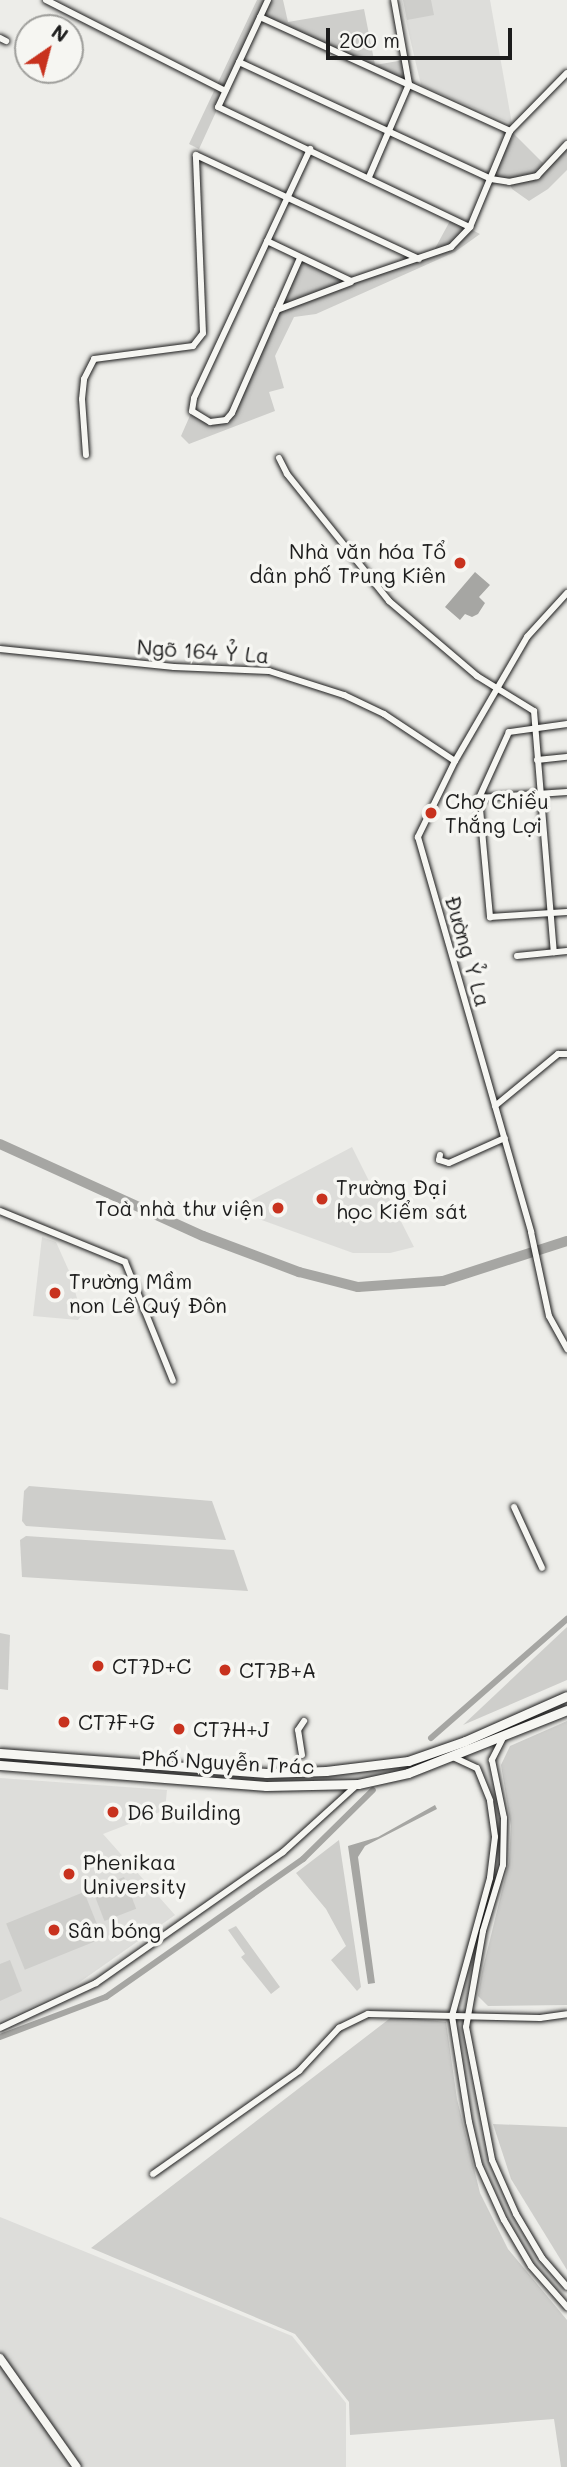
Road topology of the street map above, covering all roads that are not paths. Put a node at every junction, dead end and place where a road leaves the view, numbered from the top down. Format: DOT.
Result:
graph roads {
  1 [pos="46,0"];
  2 [pos="268,0"];
  3 [pos="394,0"];
  4 [pos="260,17"];
  5 [pos="239,62"];
  6 [pos="567,73"];
  7 [pos="408,85"];
  8 [pos="225,91"];
  9 [pos="389,130"];
  10 [pos="510,131"];
  11 [pos="567,144"];
  12 [pos="310,149"];
  13 [pos="495,169"];
  14 [pos="480,174"];
  15 [pos="369,177"];
  16 [pos="491,179"];
  17 [pos="287,197"];
  18 [pos="470,227"];
  19 [pos="267,242"];
  20 [pos="300,258"];
  21 [pos="419,259"];
  22 [pos="351,281"];
  23 [pos="277,310"];
  24 [pos="86,455"];
  25 [pos="279,458"];
  26 [pos="567,593"];
  27 [pos="0,649"];
  28 [pos="498,690"];
  29 [pos="567,724"];
  30 [pos="534,726"];
  31 [pos="567,757"];
  32 [pos="537,760"];
  33 [pos="455,761"];
  34 [pos="567,792"];
  35 [pos="540,794"];
  36 [pos="479,799"];
  37 [pos="567,912"];
  38 [pos="550,913"];
  39 [pos="567,951"];
  40 [pos="554,952"];
  41 [pos="517,956"];
  42 [pos="567,1054"];
  43 [pos="495,1107"];
  44 [pos="505,1138"];
  45 [pos="440,1154"];
  46 [pos="0,1211"];
  47 [pos="567,1349"];
  48 [pos="173,1381"];
  49 [pos="514,1507"];
  50 [pos="542,1568"];
  51 [pos="567,1696"];
  52 [pos="567,1710"];
  53 [pos="304,1721"];
  54 [pos="503,1736"];
  55 [pos="0,1753"];
  56 [pos="302,1755"];
  57 [pos="453,1757"];
  58 [pos="83,1759"];
  59 [pos="0,1765"];
  60 [pos="82,1771"];
  61 [pos="358,1783"];
  62 [pos="567,2014"];
  63 [pos="452,2016"];
  64 [pos="466,2017"];
  65 [pos="0,2028"];
  66 [pos="153,2174"];
  67 [pos="567,2287"];
  68 [pos="567,2306"];
  69 [pos="0,2358"];
  70 [pos="77,2467"];
  1 -- 8 [label="street"];
  2 -- 4 [label="street"];
  3 -- 7 [label="street"];
  4 -- 5 [label="street"];
  4 -- 7 [label="street"];
  5 -- 8 [label="street"];
  5 -- 9 [label="street"];
  6 -- 10 [label="street"];
  7 -- 9 [label="street"];
  7 -- 10 [label="street"];
  8 -- 12 [label="street"];
  9 -- 14 [label="street"];
  9 -- 15 [label="street"];
  10 -- 13 [label="street"];
  11 -- 16 [label="street"];
  12 -- 15 [label="street"];
  12 -- 17 [label="street"];
  13 -- 14 [label="street"];
  13 -- 16 [label="street"];
  14 -- 16 [label="street"];
  15 -- 18 [label="street"];
  16 -- 18 [label="street"];
  17 -- 19 [label="street"];
  17 -- 21 [label="street"];
  17 -- 24 [label="street"];
  18 -- 21 [label="street"];
  19 -- 20 [label="street"];
  19 -- 23 [label="street"];
  20 -- 22 [label="street"];
  20 -- 23 [label="street"];
  21 -- 22 [label="street"];
  22 -- 23 [label="street"];
  25 -- 28 [label="street"];
  26 -- 28 [label="street, Đường Ỷ La"];
  27 -- 33 [label="street, Ngõ 164 Ỷ La"];
  28 -- 30 [label="street"];
  28 -- 33 [label="street, Đường Ỷ La"];
  29 -- 30 [label="street"];
  30 -- 32 [label="street"];
  30 -- 36 [label="street"];
  31 -- 32 [label="street"];
  32 -- 35 [label="street"];
  33 -- 43 [label="street, Đường Ỷ La"];
  34 -- 35 [label="street"];
  35 -- 36 [label="street"];
  35 -- 38 [label="street"];
  36 -- 38 [label="street"];
  37 -- 38 [label="street"];
  38 -- 40 [label="street"];
  39 -- 40 [label="street"];
  40 -- 41 [label="street"];
  42 -- 43 [label="street"];
  43 -- 44 [label="street, Đường Ỷ La"];
  44 -- 45 [label="street"];
  44 -- 47 [label="street, Đường Ỷ La"];
  46 -- 48 [label="street"];
  49 -- 50 [label="street"];
  51 -- 58 [label="main road, Phố Nguyễn Trác"];
  52 -- 54 [label="main road, Phố Nguyễn Trác"];
  53 -- 56 [label="street"];
  54 -- 57 [label="main road, Phố Nguyễn Trác"];
  54 -- 64 [label="street"];
  55 -- 58 [label="main road, Phố Nguyễn Trác"];
  57 -- 61 [label="main road, Phố Nguyễn Trác"];
  57 -- 63 [label="street"];
  58 -- 60 [label="main road"];
  59 -- 60 [label="main road, Phố Nguyễn Trác"];
  60 -- 61 [label="main road, Phố Nguyễn Trác"];
  61 -- 65 [label="street"];
  62 -- 64 [label="street"];
  63 -- 64 [label="street"];
  63 -- 66 [label="street"];
  63 -- 68 [label="street"];
  64 -- 67 [label="street"];
  69 -- 70 [label="street"];
}
